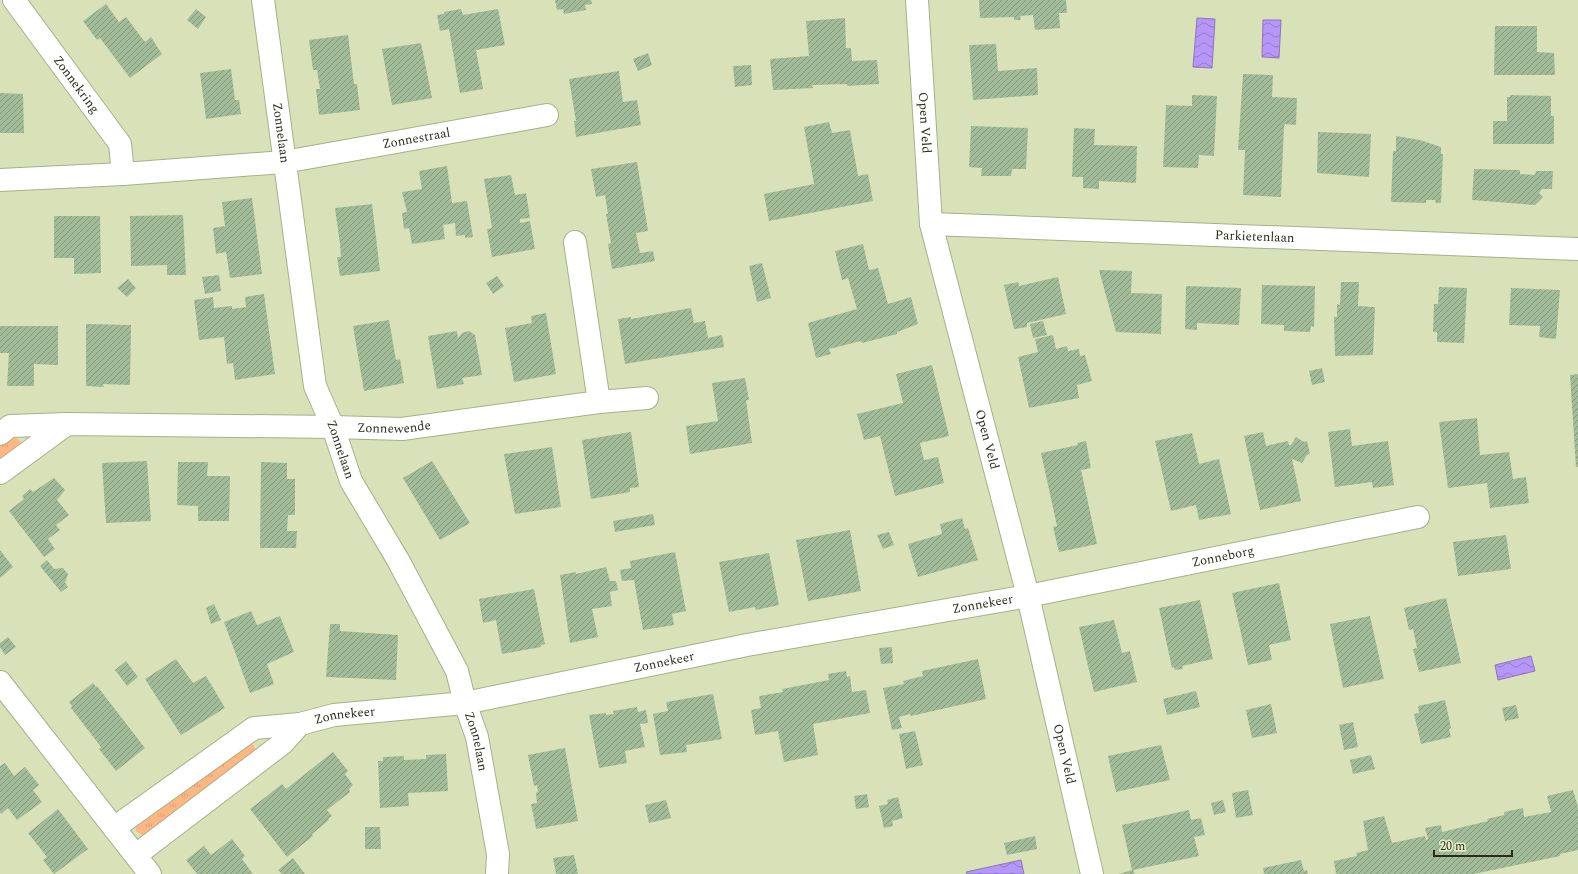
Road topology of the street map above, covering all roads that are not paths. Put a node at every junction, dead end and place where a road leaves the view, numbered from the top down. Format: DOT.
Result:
graph roads {
  1 [pos="14,0"];
  2 [pos="263,0"];
  3 [pos="917,0"];
  4 [pos="547,114"];
  5 [pos="284,162"];
  6 [pos="123,174"];
  7 [pos="0,180"];
  8 [pos="931,224"];
  9 [pos="575,242"];
  10 [pos="1578,249"];
  11 [pos="647,398"];
  12 [pos="599,402"];
  13 [pos="67,424"];
  14 [pos="333,427"];
  15 [pos="0,434"];
  16 [pos="0,473"];
  17 [pos="1418,517"];
  18 [pos="1028,596"];
  19 [pos="0,682"];
  20 [pos="465,703"];
  21 [pos="300,724"];
  22 [pos="114,828"];
  23 [pos="136,855"];
  24 [pos="150,874"];
  25 [pos="497,874"];
  26 [pos="1092,874"];
  1 -- 6 [label="street, Zonnekring"];
  2 -- 5 [label="street, Zonnelaan"];
  3 -- 8 [label="street, Open Veld"];
  4 -- 5 [label="street, Zonnestraal"];
  5 -- 6 [label="street"];
  5 -- 14 [label="street, Zonnelaan"];
  6 -- 7 [label="street"];
  8 -- 10 [label="street, Parkietenlaan"];
  8 -- 18 [label="street, Open Veld"];
  9 -- 12 [label="street"];
  11 -- 12 [label="street, Zonnewende"];
  12 -- 14 [label="street, Zonnewende"];
  13 -- 14 [label="street, Zonnewende"];
  13 -- 15 [label="street, Zonnewende"];
  13 -- 16 [label="street"];
  14 -- 20 [label="street, Zonnelaan"];
  17 -- 18 [label="street, Zonneborg"];
  18 -- 20 [label="street, Zonnekeer"];
  18 -- 26 [label="street, Open Veld"];
  19 -- 22 [label="street"];
  20 -- 21 [label="street, Zonnekeer"];
  20 -- 25 [label="street, Zonnelaan"];
  21 -- 22 [label="street, Zonnekeer"];
  21 -- 23 [label="street, Zonnekeer"];
  22 -- 23 [label="street"];
  23 -- 24 [label="street"];
}
